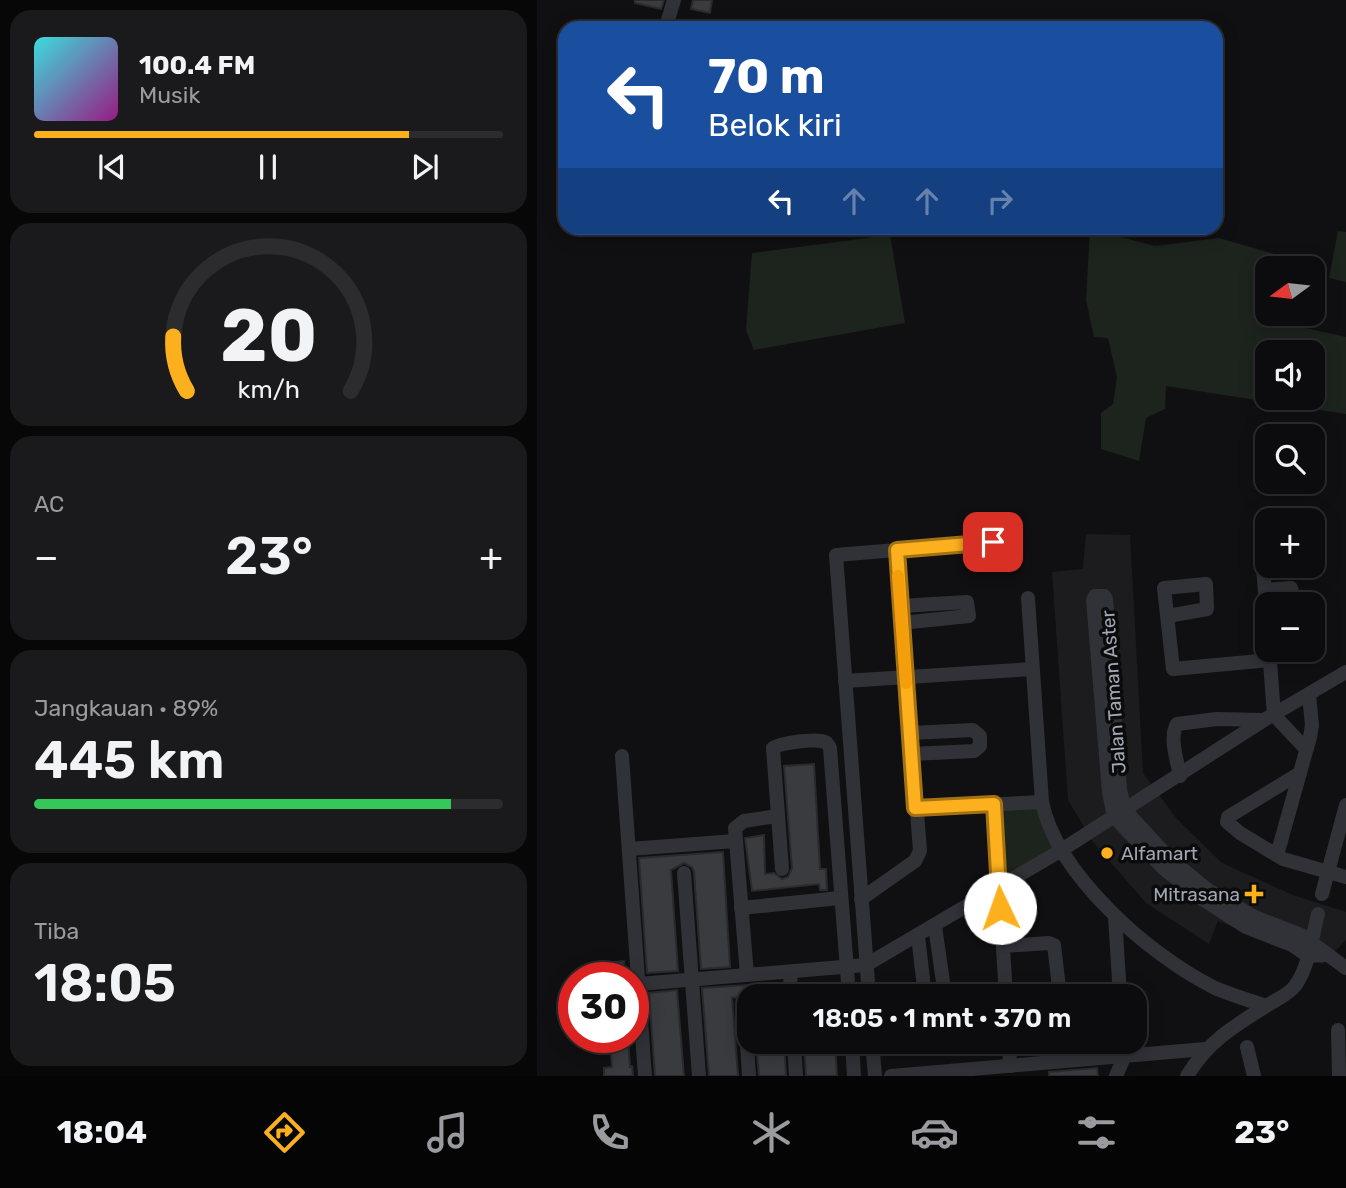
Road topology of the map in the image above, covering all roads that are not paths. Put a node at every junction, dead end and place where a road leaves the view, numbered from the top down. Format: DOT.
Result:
graph roads {
  1 [pos="674,0"];
  2 [pos="668,21"];
  3 [pos="993,542"];
  4 [pos="897,550"];
  5 [pos="1264,578"];
  6 [pos="1265,590"];
  7 [pos="1292,592"];
  8 [pos="1029,598"];
  9 [pos="900,606"];
  10 [pos="1168,616"];
  11 [pos="901,623"];
  12 [pos="1255,656"];
  13 [pos="1270,662"];
  14 [pos="1032,669"];
  15 [pos="1346,672"];
  16 [pos="906,677"];
  17 [pos="845,681"];
  18 [pos="1309,695"];
  19 [pos="1269,718"];
  20 [pos="910,733"];
  21 [pos="1305,748"];
  22 [pos="911,754"];
  23 [pos="622,756"];
  24 [pos="1300,773"];
  25 [pos="1180,776"];
  26 [pos="1042,802"];
  27 [pos="994,804"];
  28 [pos="1346,805"];
  29 [pos="915,808"];
  30 [pos="1120,813"];
  31 [pos="777,817"];
  32 [pos="1343,828"];
  33 [pos="735,841"];
  34 [pos="629,849"];
  35 [pos="1060,851"];
  36 [pos="1277,855"];
  37 [pos="782,869"];
  38 [pos="1327,870"];
  39 [pos="685,873"];
  40 [pos="1346,877"];
  41 [pos="999,888"];
  42 [pos="1322,894"];
  43 [pos="840,898"];
  44 [pos="861,899"];
  45 [pos="741,908"];
  46 [pos="1318,914"];
  47 [pos="1115,916"];
  48 [pos="935,926"];
  49 [pos="918,936"];
  50 [pos="1003,946"];
  51 [pos="1309,949"];
  52 [pos="637,962"];
  53 [pos="866,965"];
  54 [pos="847,967"];
  55 [pos="1346,968"];
  56 [pos="790,972"];
  57 [pos="747,975"];
  58 [pos="693,979"];
  59 [pos="649,983"];
  60 [pos="790,984"];
  61 [pos="848,984"];
  62 [pos="868,984"];
  63 [pos="923,984"];
  64 [pos="943,984"];
  65 [pos="1005,984"];
  66 [pos="1059,984"];
  67 [pos="1119,984"];
  68 [pos="1266,1006"];
  69 [pos="1338,1030"];
  70 [pos="1247,1047"];
  71 [pos="1205,1049"];
  72 [pos="1147,1051"];
  73 [pos="644,1053"];
  74 [pos="1163,1053"];
  75 [pos="748,1054"];
  76 [pos="795,1054"];
  77 [pos="853,1054"];
  78 [pos="873,1054"];
  79 [pos="1010,1054"];
  80 [pos="1086,1054"];
  81 [pos="1122,1054"];
  82 [pos="1010,1066"];
  83 [pos="1188,1074"];
  84 [pos="645,1076"];
  85 [pos="699,1076"];
  86 [pos="749,1076"];
  87 [pos="796,1076"];
  88 [pos="854,1076"];
  89 [pos="875,1076"];
  90 [pos="891,1076"];
  91 [pos="1116,1076"];
  92 [pos="1254,1076"];
  93 [pos="1339,1076"];
  1 -- 2 [label="street"];
  3 -- 4 [label="street"];
  4 -- 9 [label="street"];
  4 -- 17 [label="street"];
  5 -- 6 [label="street"];
  6 -- 7 [label="street"];
  8 -- 14 [label="street"];
  9 -- 11 [label="street"];
  9 -- 11 [label="street"];
  10 -- 12 [label="street"];
  11 -- 16 [label="street"];
  13 -- 19 [label="street"];
  14 -- 16 [label="street"];
  14 -- 26 [label="street"];
  15 -- 18 [label="street, Jalan Taman Aster"];
  16 -- 17 [label="street"];
  16 -- 20 [label="street"];
  17 -- 44 [label="street"];
  18 -- 19 [label="street, Jalan Taman Aster"];
  18 -- 21 [label="street"];
  19 -- 21 [label="street"];
  19 -- 25 [label="street, Jalan Taman Aster"];
  19 -- 25 [label="street"];
  20 -- 22 [label="street"];
  20 -- 22 [label="street"];
  21 -- 24 [label="street"];
  22 -- 29 [label="street"];
  23 -- 34 [label="street"];
  24 -- 36 [label="street"];
  24 -- 36 [label="street"];
  25 -- 30 [label="street, Jalan Taman Aster"];
  26 -- 27 [label="street"];
  26 -- 35 [label="street"];
  27 -- 29 [label="street"];
  27 -- 41 [label="street"];
  28 -- 32 [label="street"];
  29 -- 44 [label="street"];
  30 -- 30 [label="street, Jalan Taman Aster"];
  30 -- 35 [label="street, Jalan Taman Aster"];
  30 -- 51 [label="street"];
  31 -- 33 [label="street"];
  31 -- 37 [label="street"];
  31 -- 43 [label="street"];
  32 -- 38 [label="street"];
  33 -- 34 [label="street"];
  33 -- 45 [label="street"];
  34 -- 52 [label="street"];
  35 -- 41 [label="street, Jalan Taman Aster"];
  35 -- 47 [label="street"];
  36 -- 38 [label="street"];
  38 -- 40 [label="street"];
  38 -- 42 [label="street"];
  39 -- 58 [label="street"];
  41 -- 48 [label="street, Jalan Taman Aster"];
  41 -- 50 [label="street"];
  43 -- 45 [label="street"];
  43 -- 54 [label="street"];
  44 -- 53 [label="street"];
  45 -- 57 [label="street"];
  46 -- 51 [label="street"];
  47 -- 67 [label="street"];
  47 -- 68 [label="street"];
  48 -- 49 [label="street, Jalan Taman Aster"];
  48 -- 64 [label="street"];
  49 -- 53 [label="street, Jalan Taman Aster"];
  49 -- 63 [label="street"];
  50 -- 65 [label="street"];
  50 -- 66 [label="street"];
  51 -- 55 [label="street"];
  51 -- 68 [label="street"];
  53 -- 54 [label="street"];
  53 -- 62 [label="street"];
  54 -- 56 [label="street"];
  54 -- 61 [label="street"];
  56 -- 57 [label="street"];
  56 -- 60 [label="street"];
  57 -- 58 [label="street"];
  58 -- 59 [label="street"];
  58 -- 85 [label="street"];
  68 -- 71 [label="street"];
  69 -- 93 [label="street"];
  70 -- 92 [label="street"];
  71 -- 74 [label="street"];
  71 -- 83 [label="street"];
  72 -- 74 [label="street"];
  73 -- 84 [label="street"];
  74 -- 83 [label="street"];
  75 -- 86 [label="street"];
  76 -- 87 [label="street"];
  77 -- 88 [label="street"];
  78 -- 89 [label="street"];
  79 -- 82 [label="street"];
  80 -- 82 [label="street"];
  81 -- 91 [label="street"];
  82 -- 90 [label="street"];
}
